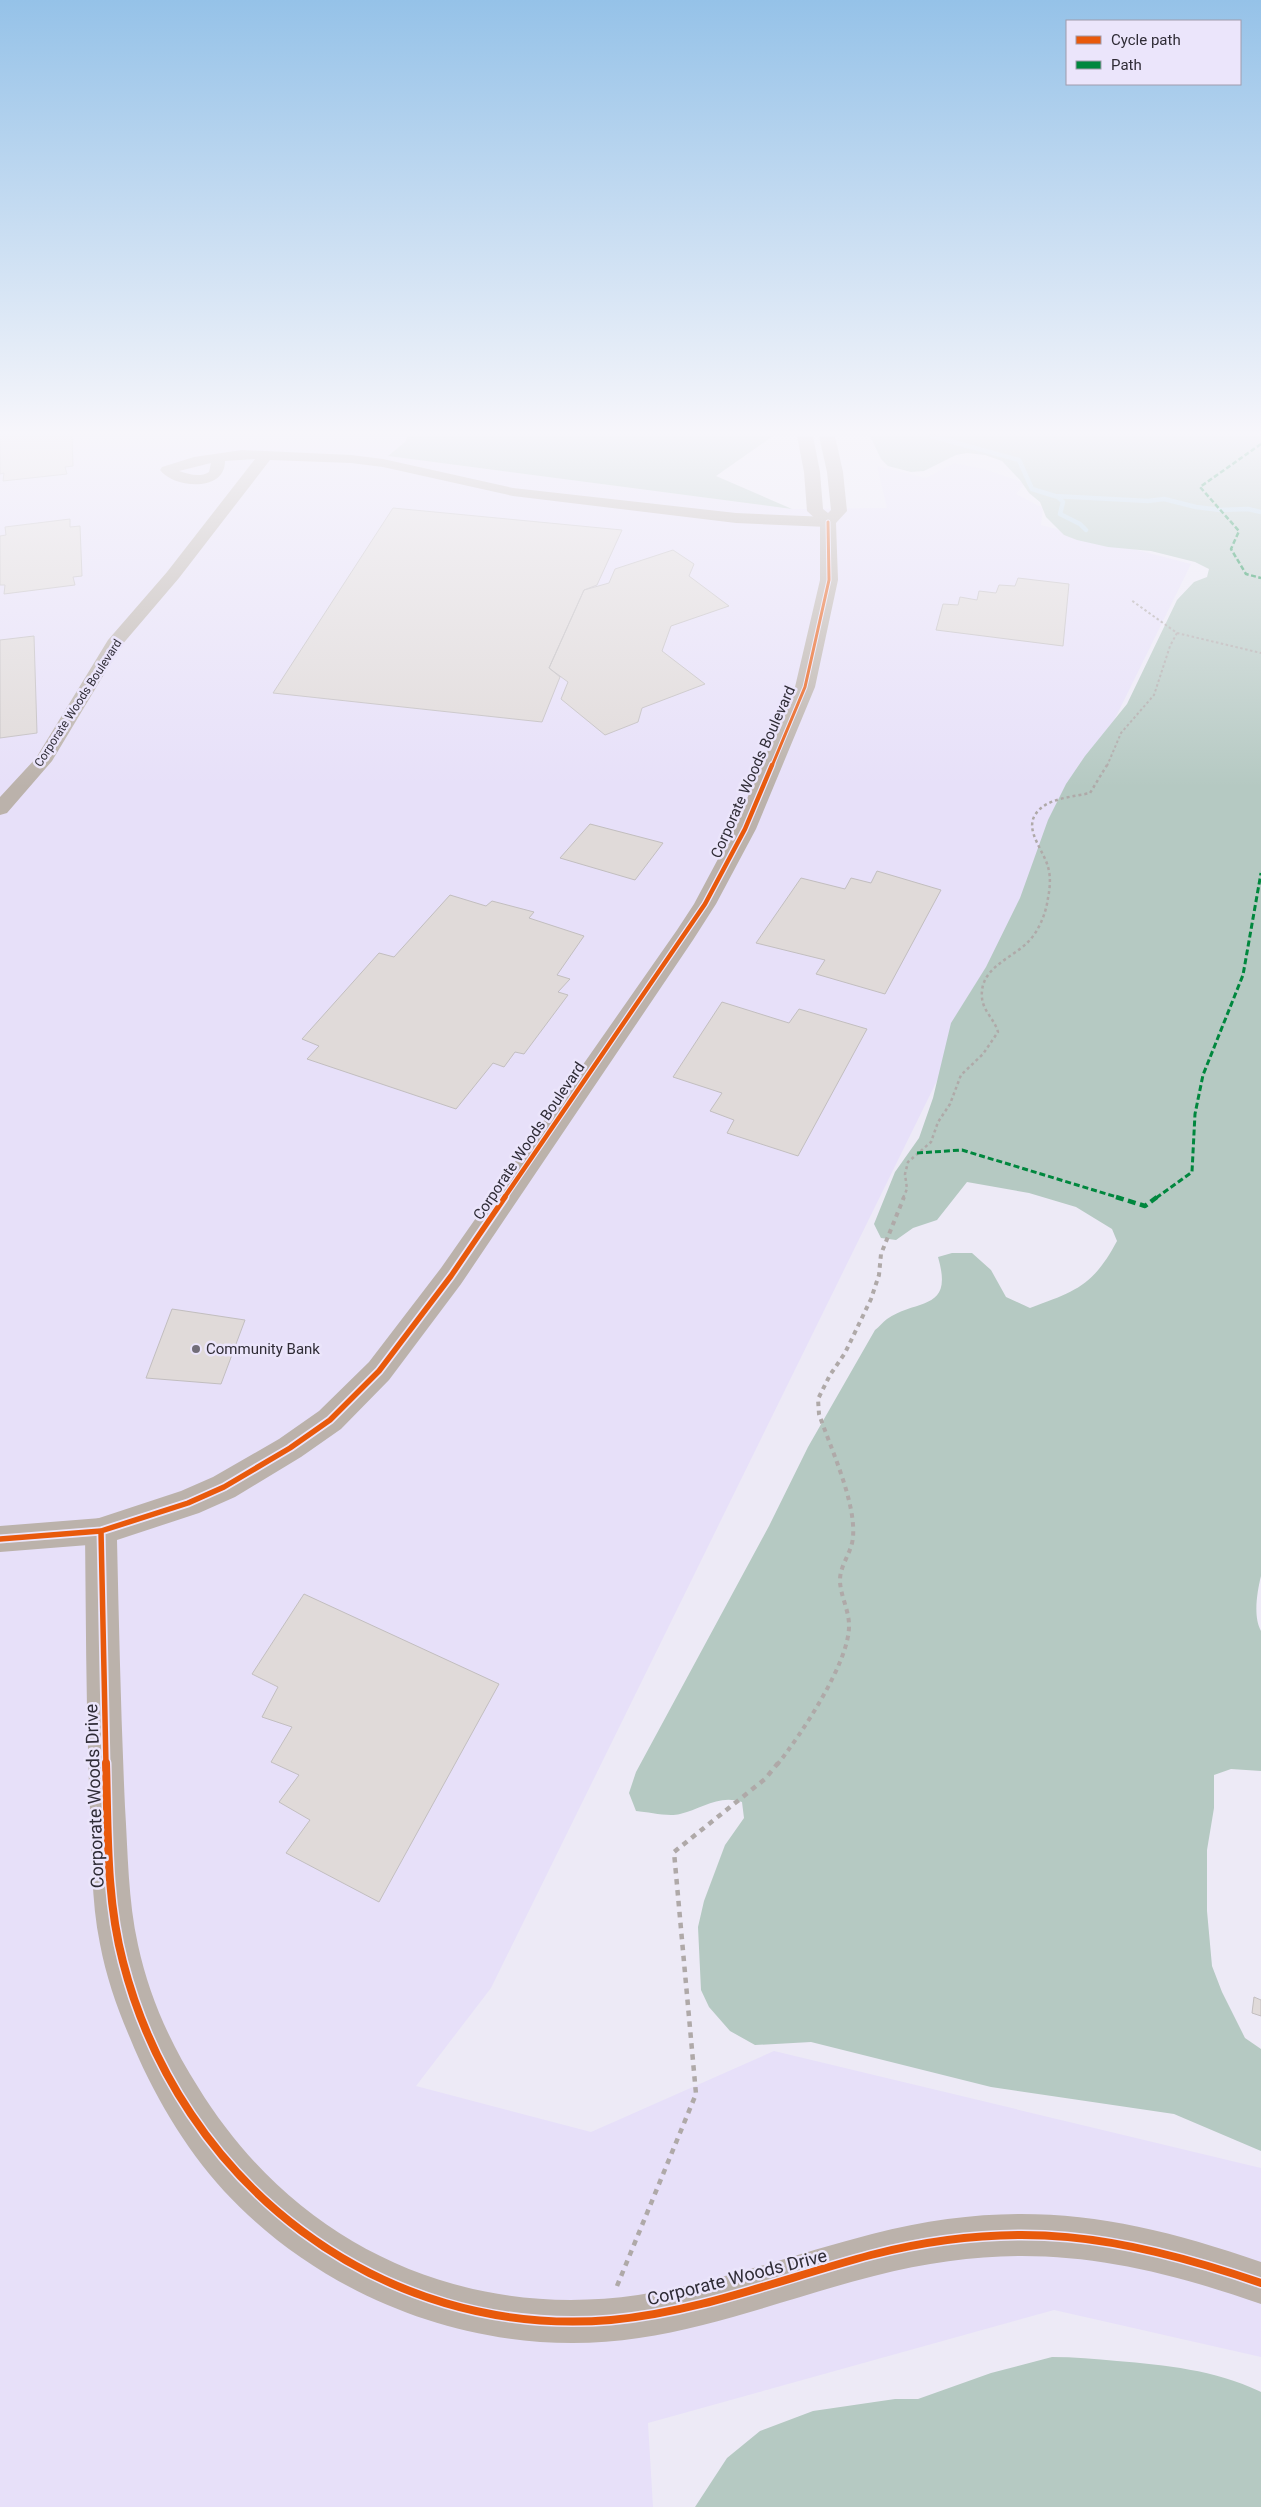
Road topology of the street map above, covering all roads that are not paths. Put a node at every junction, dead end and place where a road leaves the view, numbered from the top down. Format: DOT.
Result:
graph roads {
  1 [pos="190,553"];
  2 [pos="829,553"];
  3 [pos="0,809"];
  4 [pos="101,1531"];
  5 [pos="0,1539"];
  6 [pos="1261,2283"];
  1 -- 3 [label="street, Corporate Woods Boulevard"];
  2 -- 4 [label="street, Corporate Woods Boulevard"];
  4 -- 5 [label="street, Corporate Woods Boulevard"];
  4 -- 6 [label="street, Corporate Woods Drive"];
}
